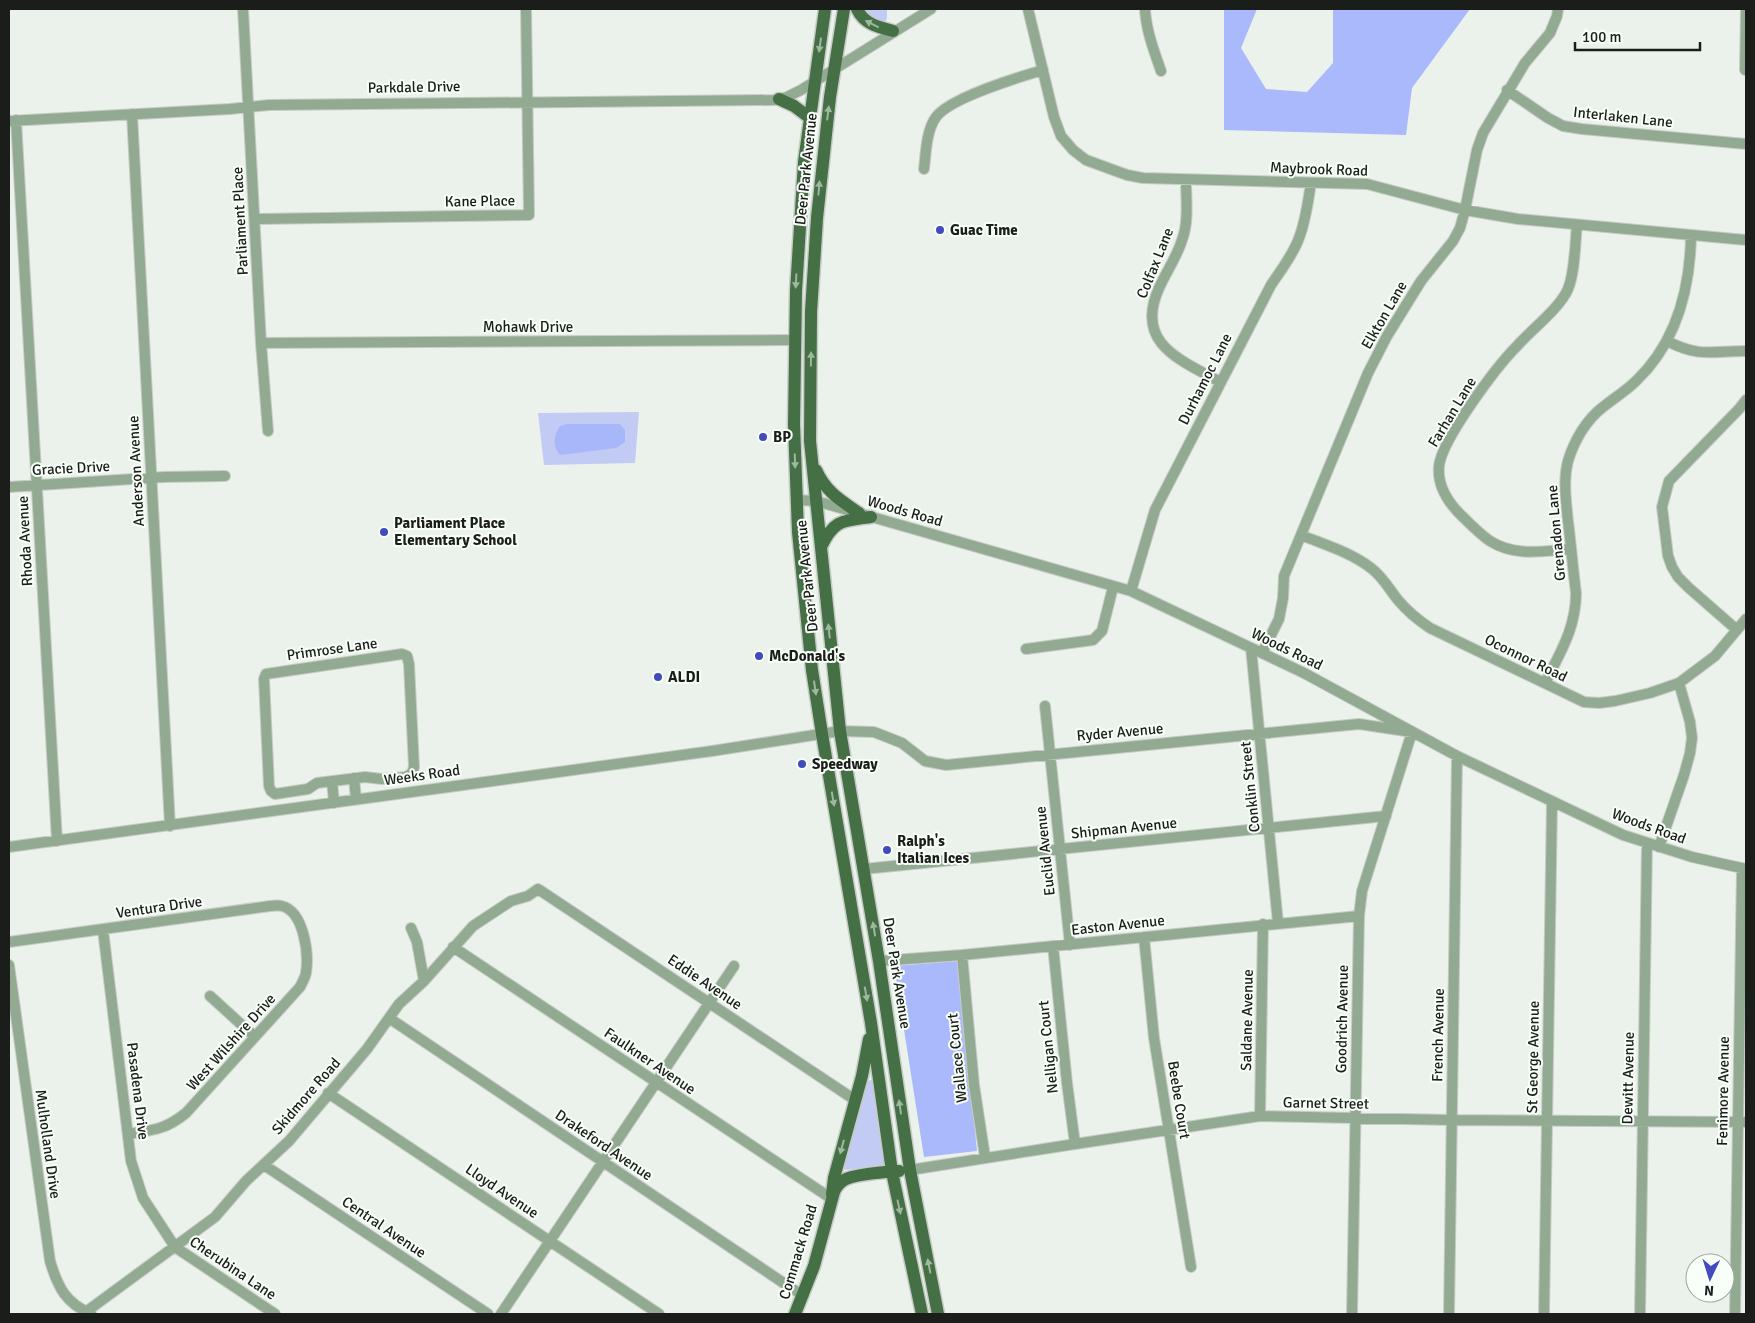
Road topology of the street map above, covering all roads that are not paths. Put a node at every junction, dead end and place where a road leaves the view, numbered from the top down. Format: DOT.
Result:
graph roads {
  1 [pos="243,9"];
  2 [pos="526,9"];
  3 [pos="825,9"];
  4 [pos="844,9"];
  5 [pos="857,9"];
  6 [pos="931,9"];
  7 [pos="1028,9"];
  8 [pos="1145,9"];
  9 [pos="1558,9"];
  10 [pos="1746,9"];
  11 [pos="894,31"];
  12 [pos="835,69"];
  13 [pos="1043,70"];
  14 [pos="1745,70"];
  15 [pos="1161,71"];
  16 [pos="815,81"];
  17 [pos="1507,90"];
  18 [pos="780,99"];
  19 [pos="528,101"];
  20 [pos="249,107"];
  21 [pos="132,114"];
  22 [pos="810,118"];
  23 [pos="13,120"];
  24 [pos="1746,144"];
  25 [pos="924,169"];
  26 [pos="1186,180"];
  27 [pos="1311,183"];
  28 [pos="1466,210"];
  29 [pos="256,219"];
  30 [pos="1577,225"];
  31 [pos="1691,236"];
  32 [pos="1746,240"];
  33 [pos="794,340"];
  34 [pos="1667,341"];
  35 [pos="261,343"];
  36 [pos="1746,351"];
  37 [pos="1220,382"];
  38 [pos="1746,400"];
  39 [pos="268,431"];
  40 [pos="812,462"];
  41 [pos="226,476"];
  42 [pos="152,478"];
  43 [pos="37,485"];
  44 [pos="9,487"];
  45 [pos="797,500"];
  46 [pos="816,501"];
  47 [pos="865,515"];
  48 [pos="1301,535"];
  49 [pos="821,547"];
  50 [pos="1571,548"];
  51 [pos="1113,587"];
  52 [pos="1131,591"];
  53 [pos="1746,619"];
  54 [pos="1737,630"];
  55 [pos="1251,648"];
  56 [pos="1026,649"];
  57 [pos="1262,653"];
  58 [pos="1545,683"];
  59 [pos="1679,683"];
  60 [pos="1045,706"];
  61 [pos="840,732"];
  62 [pos="1412,732"];
  63 [pos="822,734"];
  64 [pos="1259,734"];
  65 [pos="1051,754"];
  66 [pos="1456,756"];
  67 [pos="354,778"];
  68 [pos="332,781"];
  69 [pos="356,799"];
  70 [pos="1552,801"];
  71 [pos="334,803"];
  72 [pos="1386,816"];
  73 [pos="170,826"];
  74 [pos="1269,828"];
  75 [pos="57,841"];
  76 [pos="1647,843"];
  77 [pos="9,847"];
  78 [pos="1659,847"];
  79 [pos="1060,849"];
  80 [pos="864,869"];
  81 [pos="1744,869"];
  82 [pos="538,889"];
  83 [pos="1359,916"];
  84 [pos="1278,923"];
  85 [pos="1263,924"];
  86 [pos="411,928"];
  87 [pos="302,929"];
  88 [pos="103,930"];
  89 [pos="1144,937"];
  90 [pos="9,942"];
  91 [pos="1070,945"];
  92 [pos="1053,946"];
  93 [pos="453,947"];
  94 [pos="962,955"];
  95 [pos="879,961"];
  96 [pos="9,965"];
  97 [pos="734,966"];
  98 [pos="424,980"];
  99 [pos="210,996"];
  100 [pos="708,1003"];
  101 [pos="389,1018"];
  102 [pos="871,1023"];
  103 [pos="254,1036"];
  104 [pos="655,1082"];
  105 [pos="328,1093"];
  106 [pos="855,1100"];
  107 [pos="1260,1116"];
  108 [pos="1356,1118"];
  109 [pos="1451,1120"];
  110 [pos="1547,1120"];
  111 [pos="1642,1121"];
  112 [pos="1742,1122"];
  113 [pos="1168,1130"];
  114 [pos="128,1134"];
  115 [pos="1075,1144"];
  116 [pos="985,1158"];
  117 [pos="602,1163"];
  118 [pos="264,1165"];
  119 [pos="910,1170"];
  120 [pos="892,1172"];
  121 [pos="832,1199"];
  122 [pos="549,1241"];
  123 [pos="175,1247"];
  124 [pos="1191,1267"];
  125 [pos="804,1295"];
  126 [pos="87,1313"];
  127 [pos="275,1314"];
  128 [pos="488,1314"];
  129 [pos="501,1314"];
  130 [pos="659,1314"];
  131 [pos="796,1314"];
  132 [pos="922,1314"];
  133 [pos="938,1314"];
  134 [pos="1352,1314"];
  135 [pos="1449,1314"];
  136 [pos="1544,1314"];
  137 [pos="1640,1314"];
  138 [pos="1735,1314"];
  1 -- 20 [label="street, Parliament Place"];
  2 -- 19 [label="street, Kane Place"];
  3 -- 16 [label="main road, Deer Park Avenue, one-way"];
  4 -- 12 [label="main road, Deer Park Avenue"];
  11 -- 5 [label="main road, one-way"];
  6 -- 11 [label="street, Parkdale Drive"];
  7 -- 13 [label="street, Maybrook Road"];
  8 -- 15 [label="street"];
  9 -- 17 [label="street, Elkton Lane"];
  10 -- 14 [label="street"];
  11 -- 12 [label="street, Parkdale Drive"];
  12 -- 16 [label="street, Parkdale Drive"];
  40 -- 12 [label="main road, Deer Park Avenue, one-way"];
  13 -- 25 [label="street"];
  13 -- 26 [label="street, Maybrook Road"];
  16 -- 18 [label="street, Parkdale Drive"];
  16 -- 22 [label="main road, Deer Park Avenue"];
  17 -- 24 [label="street, Interlaken Lane"];
  17 -- 28 [label="street, Elkton Lane"];
  18 -- 19 [label="street, Parkdale Drive"];
  18 -- 22 [label="main road"];
  19 -- 20 [label="street, Parkdale Drive"];
  19 -- 29 [label="street, Kane Place"];
  20 -- 21 [label="street, Parkdale Drive"];
  20 -- 29 [label="street, Parliament Place"];
  21 -- 23 [label="street, Parkdale Drive"];
  21 -- 42 [label="street, Anderson Avenue"];
  22 -- 33 [label="main road, Deer Park Avenue, one-way"];
  23 -- 43 [label="street, Rhoda Avenue"];
  26 -- 27 [label="street, Maybrook Road"];
  26 -- 37 [label="street, Colfax Lane"];
  27 -- 28 [label="street, Maybrook Road"];
  27 -- 37 [label="street, Durhamoc Lane"];
  28 -- 30 [label="street, Maybrook Road"];
  28 -- 48 [label="street, Elkton Lane"];
  29 -- 35 [label="street, Parliament Place"];
  30 -- 31 [label="street, Maybrook Road"];
  30 -- 50 [label="street, Farhan Lane"];
  31 -- 32 [label="street, Maybrook Road"];
  31 -- 34 [label="street, Grenadon Lane"];
  33 -- 35 [label="street, Mohawk Drive"];
  33 -- 45 [label="main road, Deer Park Avenue, one-way"];
  34 -- 36 [label="street"];
  34 -- 50 [label="street, Grenadon Lane"];
  35 -- 39 [label="street, Parliament Place"];
  37 -- 52 [label="street, Durhamoc Lane"];
  38 -- 54 [label="street"];
  40 -- 46 [label="main road, Deer Park Avenue"];
  40 -- 47 [label="main road"];
  41 -- 42 [label="street, Gracie Drive"];
  42 -- 43 [label="street, Gracie Drive"];
  42 -- 73 [label="street, Anderson Avenue"];
  43 -- 44 [label="street, Gracie Drive"];
  43 -- 75 [label="street, Rhoda Avenue"];
  45 -- 46 [label="street, Woods Road"];
  45 -- 63 [label="main road, Deer Park Avenue, one-way"];
  46 -- 47 [label="street, Woods Road"];
  46 -- 49 [label="main road, Deer Park Avenue"];
  47 -- 49 [label="main road"];
  47 -- 51 [label="street, Woods Road"];
  48 -- 57 [label="street, Elkton Lane"];
  48 -- 58 [label="street, Oconnor Road"];
  61 -- 49 [label="main road, Deer Park Avenue, one-way"];
  50 -- 58 [label="street, Grenadon Lane"];
  51 -- 52 [label="street, Woods Road"];
  51 -- 56 [label="street"];
  52 -- 55 [label="street, Woods Road"];
  53 -- 54 [label="street, Oconnor Road"];
  54 -- 59 [label="street, Oconnor Road"];
  55 -- 57 [label="street, Woods Road"];
  55 -- 64 [label="street, Conklin Street"];
  57 -- 62 [label="street, Woods Road"];
  58 -- 59 [label="street, Oconnor Road"];
  59 -- 78 [label="street"];
  60 -- 65 [label="street, Euclid Avenue"];
  61 -- 63 [label="street, Weeks Road"];
  61 -- 65 [label="street, Ryder Avenue"];
  61 -- 80 [label="main road, Deer Park Avenue"];
  62 -- 64 [label="street, Ryder Avenue"];
  62 -- 66 [label="street, Woods Road"];
  62 -- 72 [label="street, Goodrich Avenue"];
  63 -- 69 [label="street, Weeks Road"];
  63 -- 102 [label="main road, Deer Park Avenue, one-way"];
  64 -- 65 [label="street, Ryder Avenue"];
  64 -- 74 [label="street, Conklin Street"];
  65 -- 79 [label="street, Euclid Avenue"];
  66 -- 70 [label="street, Woods Road"];
  66 -- 109 [label="street, French Avenue"];
  67 -- 68 [label="street, Primrose Lane"];
  67 -- 68 [label="street, Primrose Lane"];
  67 -- 69 [label="street"];
  68 -- 71 [label="street"];
  69 -- 71 [label="street, Weeks Road"];
  70 -- 76 [label="street, Woods Road"];
  70 -- 110 [label="street, St George Avenue"];
  71 -- 73 [label="street, Weeks Road"];
  72 -- 74 [label="street, Shipman Avenue"];
  72 -- 83 [label="street, Goodrich Avenue"];
  73 -- 75 [label="street, Weeks Road"];
  74 -- 79 [label="street, Shipman Avenue"];
  74 -- 84 [label="street, Conklin Street"];
  75 -- 77 [label="street, Weeks Road"];
  76 -- 78 [label="street, Woods Road"];
  76 -- 111 [label="street, Dewitt Avenue"];
  78 -- 81 [label="street, Woods Road"];
  79 -- 80 [label="street, Shipman Avenue"];
  79 -- 91 [label="street, Euclid Avenue"];
  95 -- 80 [label="main road, Deer Park Avenue, one-way"];
  81 -- 112 [label="street, Fenimore Avenue"];
  82 -- 93 [label="street, Skidmore Road"];
  82 -- 100 [label="street, Eddie Avenue"];
  83 -- 84 [label="street, Easton Avenue"];
  83 -- 108 [label="street, Goodrich Avenue"];
  84 -- 85 [label="street, Easton Avenue"];
  85 -- 89 [label="street, Easton Avenue"];
  85 -- 107 [label="street, Saldane Avenue"];
  86 -- 98 [label="street"];
  87 -- 88 [label="street, Ventura Drive"];
  87 -- 103 [label="street, West Wilshire Drive"];
  88 -- 90 [label="street, Ventura Drive"];
  88 -- 114 [label="street, Pasadena Drive"];
  89 -- 91 [label="street, Easton Avenue"];
  89 -- 113 [label="street, Beebe Court"];
  91 -- 92 [label="street, Easton Avenue"];
  92 -- 94 [label="street, Easton Avenue"];
  92 -- 115 [label="street, Nelligan Court"];
  93 -- 98 [label="street, Skidmore Road"];
  93 -- 104 [label="street, Faulkner Avenue"];
  94 -- 95 [label="street, Easton Avenue"];
  94 -- 116 [label="street, Wallace Court"];
  119 -- 95 [label="main road, Deer Park Avenue, one-way"];
  96 -- 126 [label="street, Mulholland Drive"];
  97 -- 100 [label="street"];
  98 -- 101 [label="street, Skidmore Road"];
  99 -- 103 [label="street"];
  100 -- 104 [label="street"];
  100 -- 106 [label="street, Eddie Avenue"];
  101 -- 105 [label="street, Skidmore Road"];
  101 -- 117 [label="street, Drakeford Avenue"];
  102 -- 106 [label="main road, Commack Road"];
  102 -- 120 [label="main road, Deer Park Avenue"];
  103 -- 114 [label="street, West Wilshire Drive"];
  104 -- 117 [label="street"];
  104 -- 121 [label="street, Faulkner Avenue"];
  105 -- 118 [label="street, Skidmore Road"];
  105 -- 122 [label="street, Lloyd Avenue"];
  106 -- 121 [label="main road, Commack Road, one-way"];
  107 -- 108 [label="street, Garnet Street"];
  107 -- 113 [label="street, Garnet Street"];
  108 -- 109 [label="street, Garnet Street"];
  108 -- 134 [label="street, Goodrich Avenue"];
  109 -- 110 [label="street, Garnet Street"];
  109 -- 135 [label="street, French Avenue"];
  110 -- 111 [label="street, Garnet Street"];
  110 -- 136 [label="street, St George Avenue"];
  111 -- 112 [label="street, Garnet Street"];
  111 -- 137 [label="street, Dewitt Avenue"];
  112 -- 138 [label="street, Fenimore Avenue"];
  113 -- 115 [label="street, Garnet Street"];
  113 -- 124 [label="street, Beebe Court"];
  114 -- 123 [label="street, Pasadena Drive"];
  115 -- 116 [label="street, Garnet Street"];
  116 -- 119 [label="street, Garnet Street"];
  117 -- 122 [label="street"];
  117 -- 125 [label="street, Drakeford Avenue"];
  118 -- 123 [label="street, Skidmore Road"];
  118 -- 128 [label="street, Central Avenue"];
  119 -- 120 [label="main road, Commack Road"];
  133 -- 119 [label="main road, Deer Park Avenue, one-way"];
  120 -- 121 [label="main road, Commack Road"];
  120 -- 132 [label="main road, Deer Park Avenue, one-way"];
  121 -- 125 [label="main road, Commack Road"];
  122 -- 129 [label="street"];
  122 -- 130 [label="street, Lloyd Avenue"];
  123 -- 126 [label="street, Skidmore Road"];
  123 -- 127 [label="street, Cherubina Lane"];
  125 -- 131 [label="main road, Commack Road"];
}
